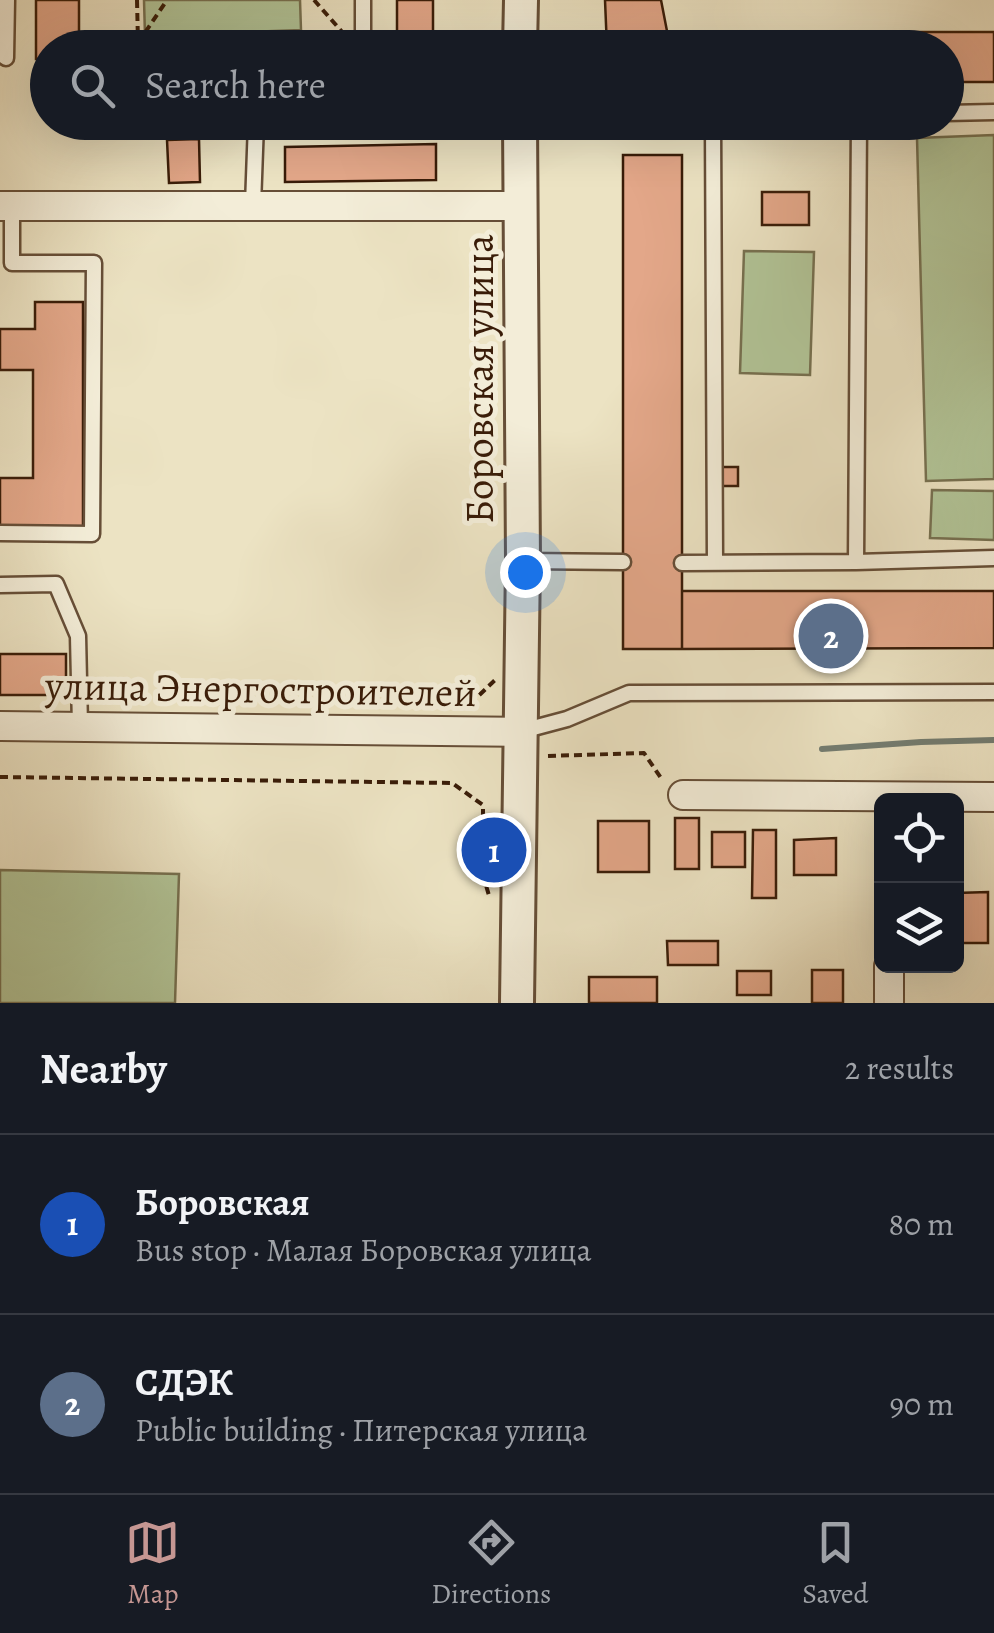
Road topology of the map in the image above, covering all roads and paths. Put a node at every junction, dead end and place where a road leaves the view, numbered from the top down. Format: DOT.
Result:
graph roads {
  1 [pos="6,0"];
  2 [pos="137,0"];
  3 [pos="166,0"];
  4 [pos="314,0"];
  5 [pos="363,0"];
  6 [pos="521,0"];
  7 [pos="138,30"];
  8 [pos="146,30"];
  9 [pos="340,30"];
  10 [pos="363,30"];
  11 [pos="520,30"];
  12 [pos="6,58"];
  13 [pos="994,112"];
  14 [pos="964,113"];
  15 [pos="255,140"];
  16 [pos="520,140"];
  17 [pos="713,140"];
  18 [pos="859,140"];
  19 [pos="253,205"];
  20 [pos="6,206"];
  21 [pos="520,206"];
  22 [pos="6,237"];
  23 [pos="0,533"];
  24 [pos="994,558"];
  25 [pos="524,561"];
  26 [pos="622,562"];
  27 [pos="716,562"];
  28 [pos="856,562"];
  29 [pos="682,563"];
  30 [pos="0,585"];
  31 [pos="994,692"];
  32 [pos="0,726"];
  33 [pos="80,726"];
  34 [pos="532,744"];
  35 [pos="0,778"];
  36 [pos="683,796"];
  37 [pos="964,797"];
  38 [pos="994,797"];
  39 [pos="874,798"];
  40 [pos="492,907"];
  41 [pos="889,973"];
  42 [pos="517,1003"];
  43 [pos="889,1003"];
  1 -- 12 [label="lane"];
  2 -- 7 [label="path"];
  3 -- 8 [label="path"];
  4 -- 9 [label="path"];
  5 -- 10 [label="lane"];
  6 -- 11 [label="street"];
  13 -- 14 [label="lane"];
  15 -- 19 [label="lane"];
  16 -- 21 [label="street, Боровская улица"];
  17 -- 27 [label="lane"];
  18 -- 28 [label="lane"];
  19 -- 20 [label="street, Боровская улица"];
  19 -- 21 [label="street, Боровская улица"];
  20 -- 22 [label="lane"];
  21 -- 25 [label="street, Боровская улица"];
  22 -- 23 [label="lane"];
  24 -- 28 [label="lane"];
  25 -- 26 [label="lane"];
  25 -- 34 [label="street, Боровская улица"];
  27 -- 28 [label="lane"];
  27 -- 29 [label="lane"];
  30 -- 33 [label="lane"];
  31 -- 34 [label="lane"];
  32 -- 33 [label="street, улица Энергостроителей"];
  33 -- 34 [label="street, улица Энергостроителей"];
  34 -- 36 [label="path"];
  34 -- 42 [label="street, Боровская улица"];
  35 -- 40 [label="path"];
  36 -- 39 [label="street"];
  37 -- 38 [label="street"];
  41 -- 43 [label="street"];
}
